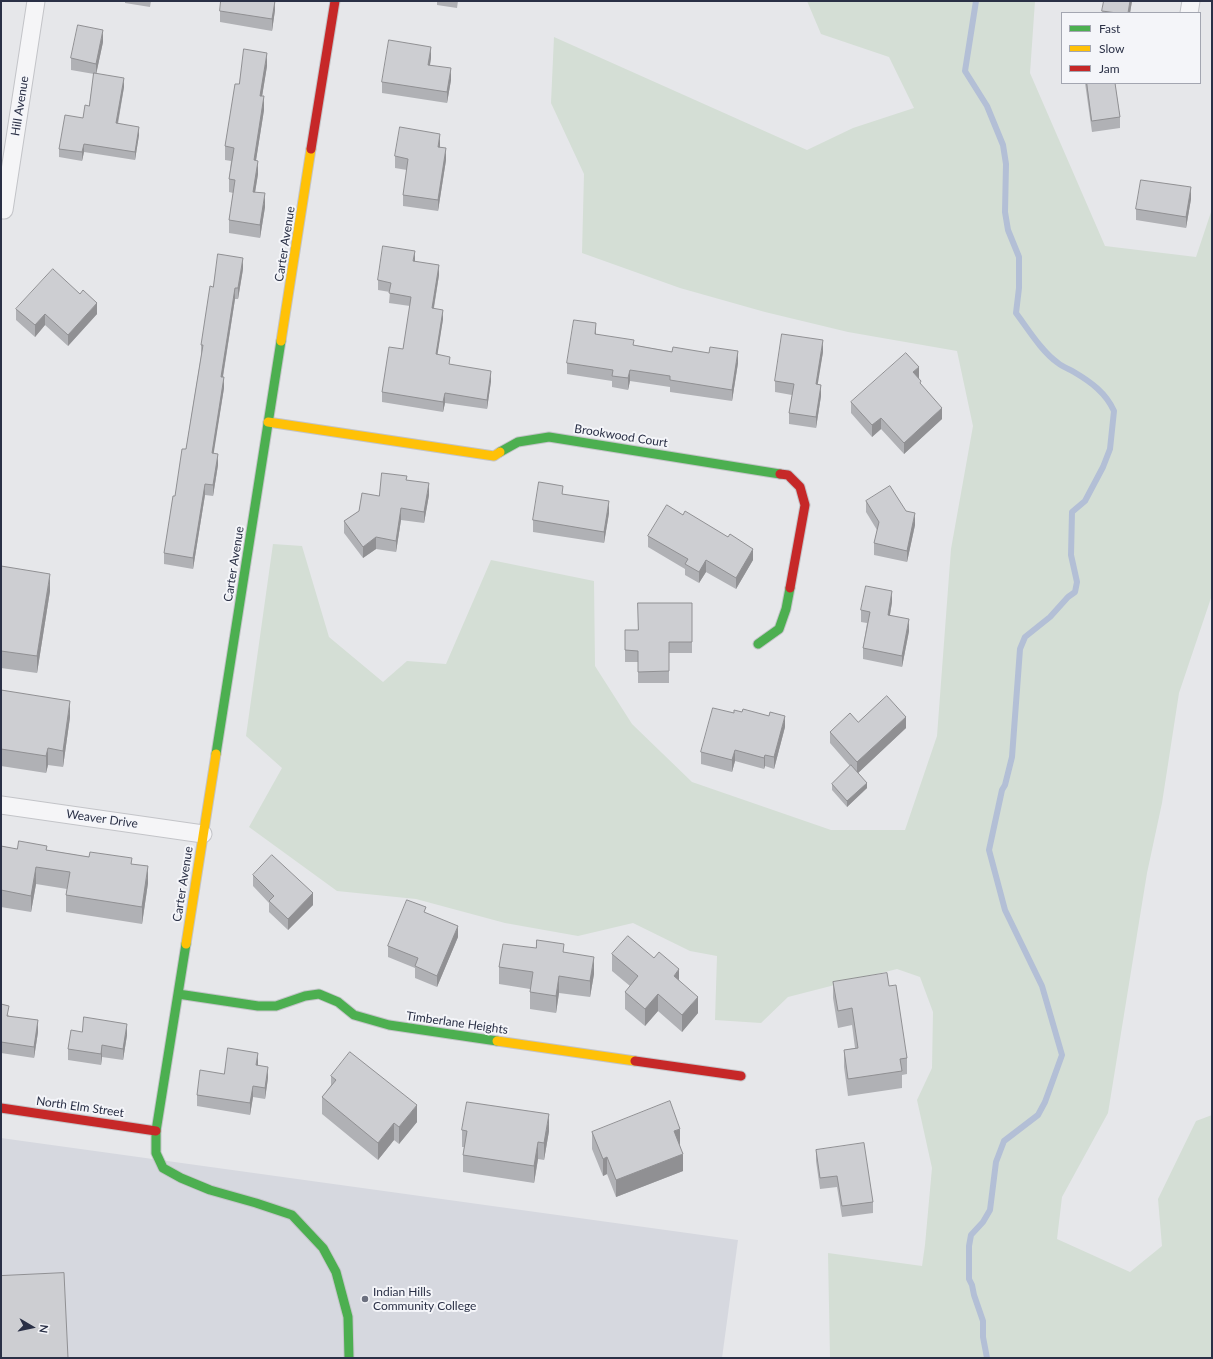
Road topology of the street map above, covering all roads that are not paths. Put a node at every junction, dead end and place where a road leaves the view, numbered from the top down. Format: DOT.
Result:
graph roads {
  1 [pos="36,1"];
  2 [pos="335,1"];
  3 [pos="1191,1"];
  4 [pos="1189,12"];
  5 [pos="4,210"];
  6 [pos="268,422"];
  7 [pos="758,644"];
  8 [pos="1,805"];
  9 [pos="203,834"];
  10 [pos="178,994"];
  11 [pos="741,1076"];
  12 [pos="1,1108"];
  13 [pos="156,1131"];
  14 [pos="349,1358"];
  1 -- 5 [label="street, Hill Avenue"];
  2 -- 6 [label="street, Carter Avenue"];
  3 -- 4 [label="street"];
  6 -- 7 [label="street, Brookwood Court"];
  6 -- 9 [label="street, Carter Avenue"];
  8 -- 9 [label="street, Weaver Drive"];
  9 -- 10 [label="street, Carter Avenue"];
  10 -- 11 [label="street, Timberlane Heights"];
  10 -- 13 [label="street, Carter Avenue"];
  12 -- 13 [label="street, North Elm Street"];
  13 -- 14 [label="street, Carter Avenue"];
}
